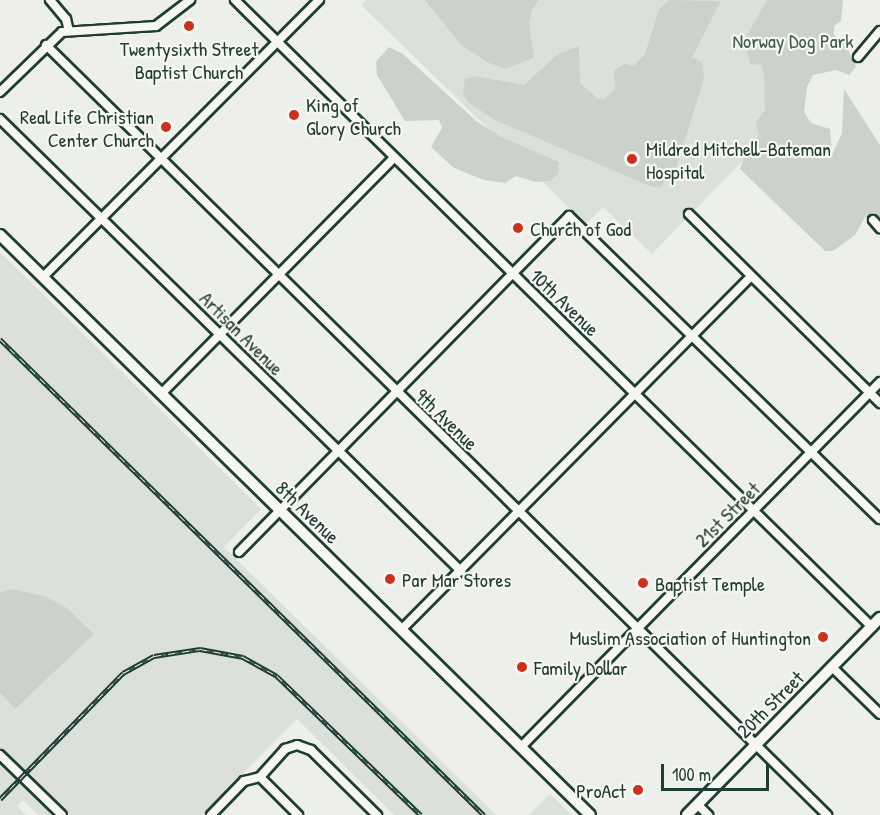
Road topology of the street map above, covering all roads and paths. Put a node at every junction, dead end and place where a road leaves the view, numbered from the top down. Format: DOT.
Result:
graph roads {
  1 [pos="50,0"];
  2 [pos="190,0"];
  3 [pos="235,0"];
  4 [pos="320,0"];
  5 [pos="69,31"];
  6 [pos="880,31"];
  7 [pos="279,43"];
  8 [pos="46,45"];
  9 [pos="858,57"];
  10 [pos="0,92"];
  11 [pos="0,119"];
  12 [pos="394,158"];
  13 [pos="162,160"];
  14 [pos="689,214"];
  15 [pos="102,218"];
  16 [pos="873,220"];
  17 [pos="880,228"];
  18 [pos="0,235"];
  19 [pos="278,275"];
  20 [pos="513,275"];
  21 [pos="751,276"];
  22 [pos="43,277"];
  23 [pos="219,334"];
  24 [pos="693,336"];
  25 [pos="880,382"];
  26 [pos="869,392"];
  27 [pos="161,394"];
  28 [pos="398,394"];
  29 [pos="635,394"];
  30 [pos="880,403"];
  31 [pos="812,452"];
  32 [pos="340,453"];
  33 [pos="281,511"];
  34 [pos="753,511"];
  35 [pos="519,512"];
  36 [pos="880,519"];
  37 [pos="239,552"];
  38 [pos="461,572"];
  39 [pos="880,618"];
  40 [pos="872,627"];
  41 [pos="637,628"];
  42 [pos="402,629"];
  43 [pos="832,667"];
  44 [pos="880,714"];
  45 [pos="755,745"];
  46 [pos="521,747"];
  47 [pos="0,754"];
  48 [pos="260,777"];
  49 [pos="698,804"];
  50 [pos="62,815"];
  51 [pos="211,815"];
  52 [pos="298,815"];
  53 [pos="377,815"];
  54 [pos="590,815"];
  55 [pos="687,815"];
  56 [pos="708,815"];
  57 [pos="826,815"];
  1 -- 5 [label="street"];
  2 -- 5 [label="street"];
  3 -- 7 [label="street, 10th Avenue"];
  4 -- 7 [label="street"];
  5 -- 8 [label="street"];
  6 -- 9 [label="street"];
  7 -- 12 [label="street, 10th Avenue"];
  7 -- 13 [label="street"];
  8 -- 10 [label="street"];
  8 -- 13 [label="street, 9th Avenue"];
  11 -- 15 [label="street, Artisan Avenue"];
  12 -- 19 [label="street"];
  12 -- 20 [label="street, 10th Avenue"];
  13 -- 15 [label="street"];
  13 -- 19 [label="street, 9th Avenue"];
  14 -- 21 [label="street"];
  15 -- 22 [label="street"];
  15 -- 23 [label="street, Artisan Avenue"];
  16 -- 17 [label="street"];
  18 -- 22 [label="main road, 8th Avenue"];
  19 -- 23 [label="street"];
  19 -- 28 [label="street, 9th Avenue"];
  20 -- 24 [label="street"];
  20 -- 28 [label="street"];
  20 -- 29 [label="street, 10th Avenue"];
  21 -- 24 [label="street"];
  21 -- 26 [label="street"];
  22 -- 27 [label="main road, 8th Avenue"];
  23 -- 27 [label="street"];
  23 -- 32 [label="street, Artisan Avenue"];
  24 -- 29 [label="street"];
  24 -- 31 [label="street"];
  25 -- 26 [label="street, 21st Street"];
  26 -- 30 [label="street"];
  26 -- 31 [label="street, 21st Street"];
  27 -- 33 [label="main road, 8th Avenue"];
  28 -- 32 [label="street"];
  28 -- 35 [label="street, 9th Avenue"];
  29 -- 34 [label="street, 10th Avenue"];
  29 -- 35 [label="street"];
  31 -- 34 [label="street, 21st Street"];
  31 -- 36 [label="street"];
  32 -- 33 [label="street"];
  32 -- 38 [label="street, Artisan Avenue"];
  33 -- 37 [label="street"];
  33 -- 42 [label="main road, 8th Avenue"];
  34 -- 40 [label="street, 10th Avenue"];
  34 -- 41 [label="street, 21st Street"];
  35 -- 38 [label="street"];
  35 -- 41 [label="street, 9th Avenue"];
  38 -- 42 [label="street"];
  39 -- 40 [label="main road, 20th Street"];
  40 -- 43 [label="main road, 20th Street"];
  41 -- 45 [label="street, 9th Avenue"];
  41 -- 46 [label="street, 21st Street"];
  42 -- 46 [label="main road, 8th Avenue"];
  43 -- 44 [label="street"];
  43 -- 45 [label="main road, 20th Street"];
  45 -- 49 [label="main road, 20th Street"];
  45 -- 57 [label="street, 9th Avenue"];
  46 -- 54 [label="main road, 8th Avenue"];
  47 -- 50 [label="street"];
  48 -- 51 [label="street"];
  48 -- 52 [label="street"];
  48 -- 53 [label="street"];
  49 -- 55 [label="main road, 20th Street"];
  49 -- 56 [label="street"];
}
